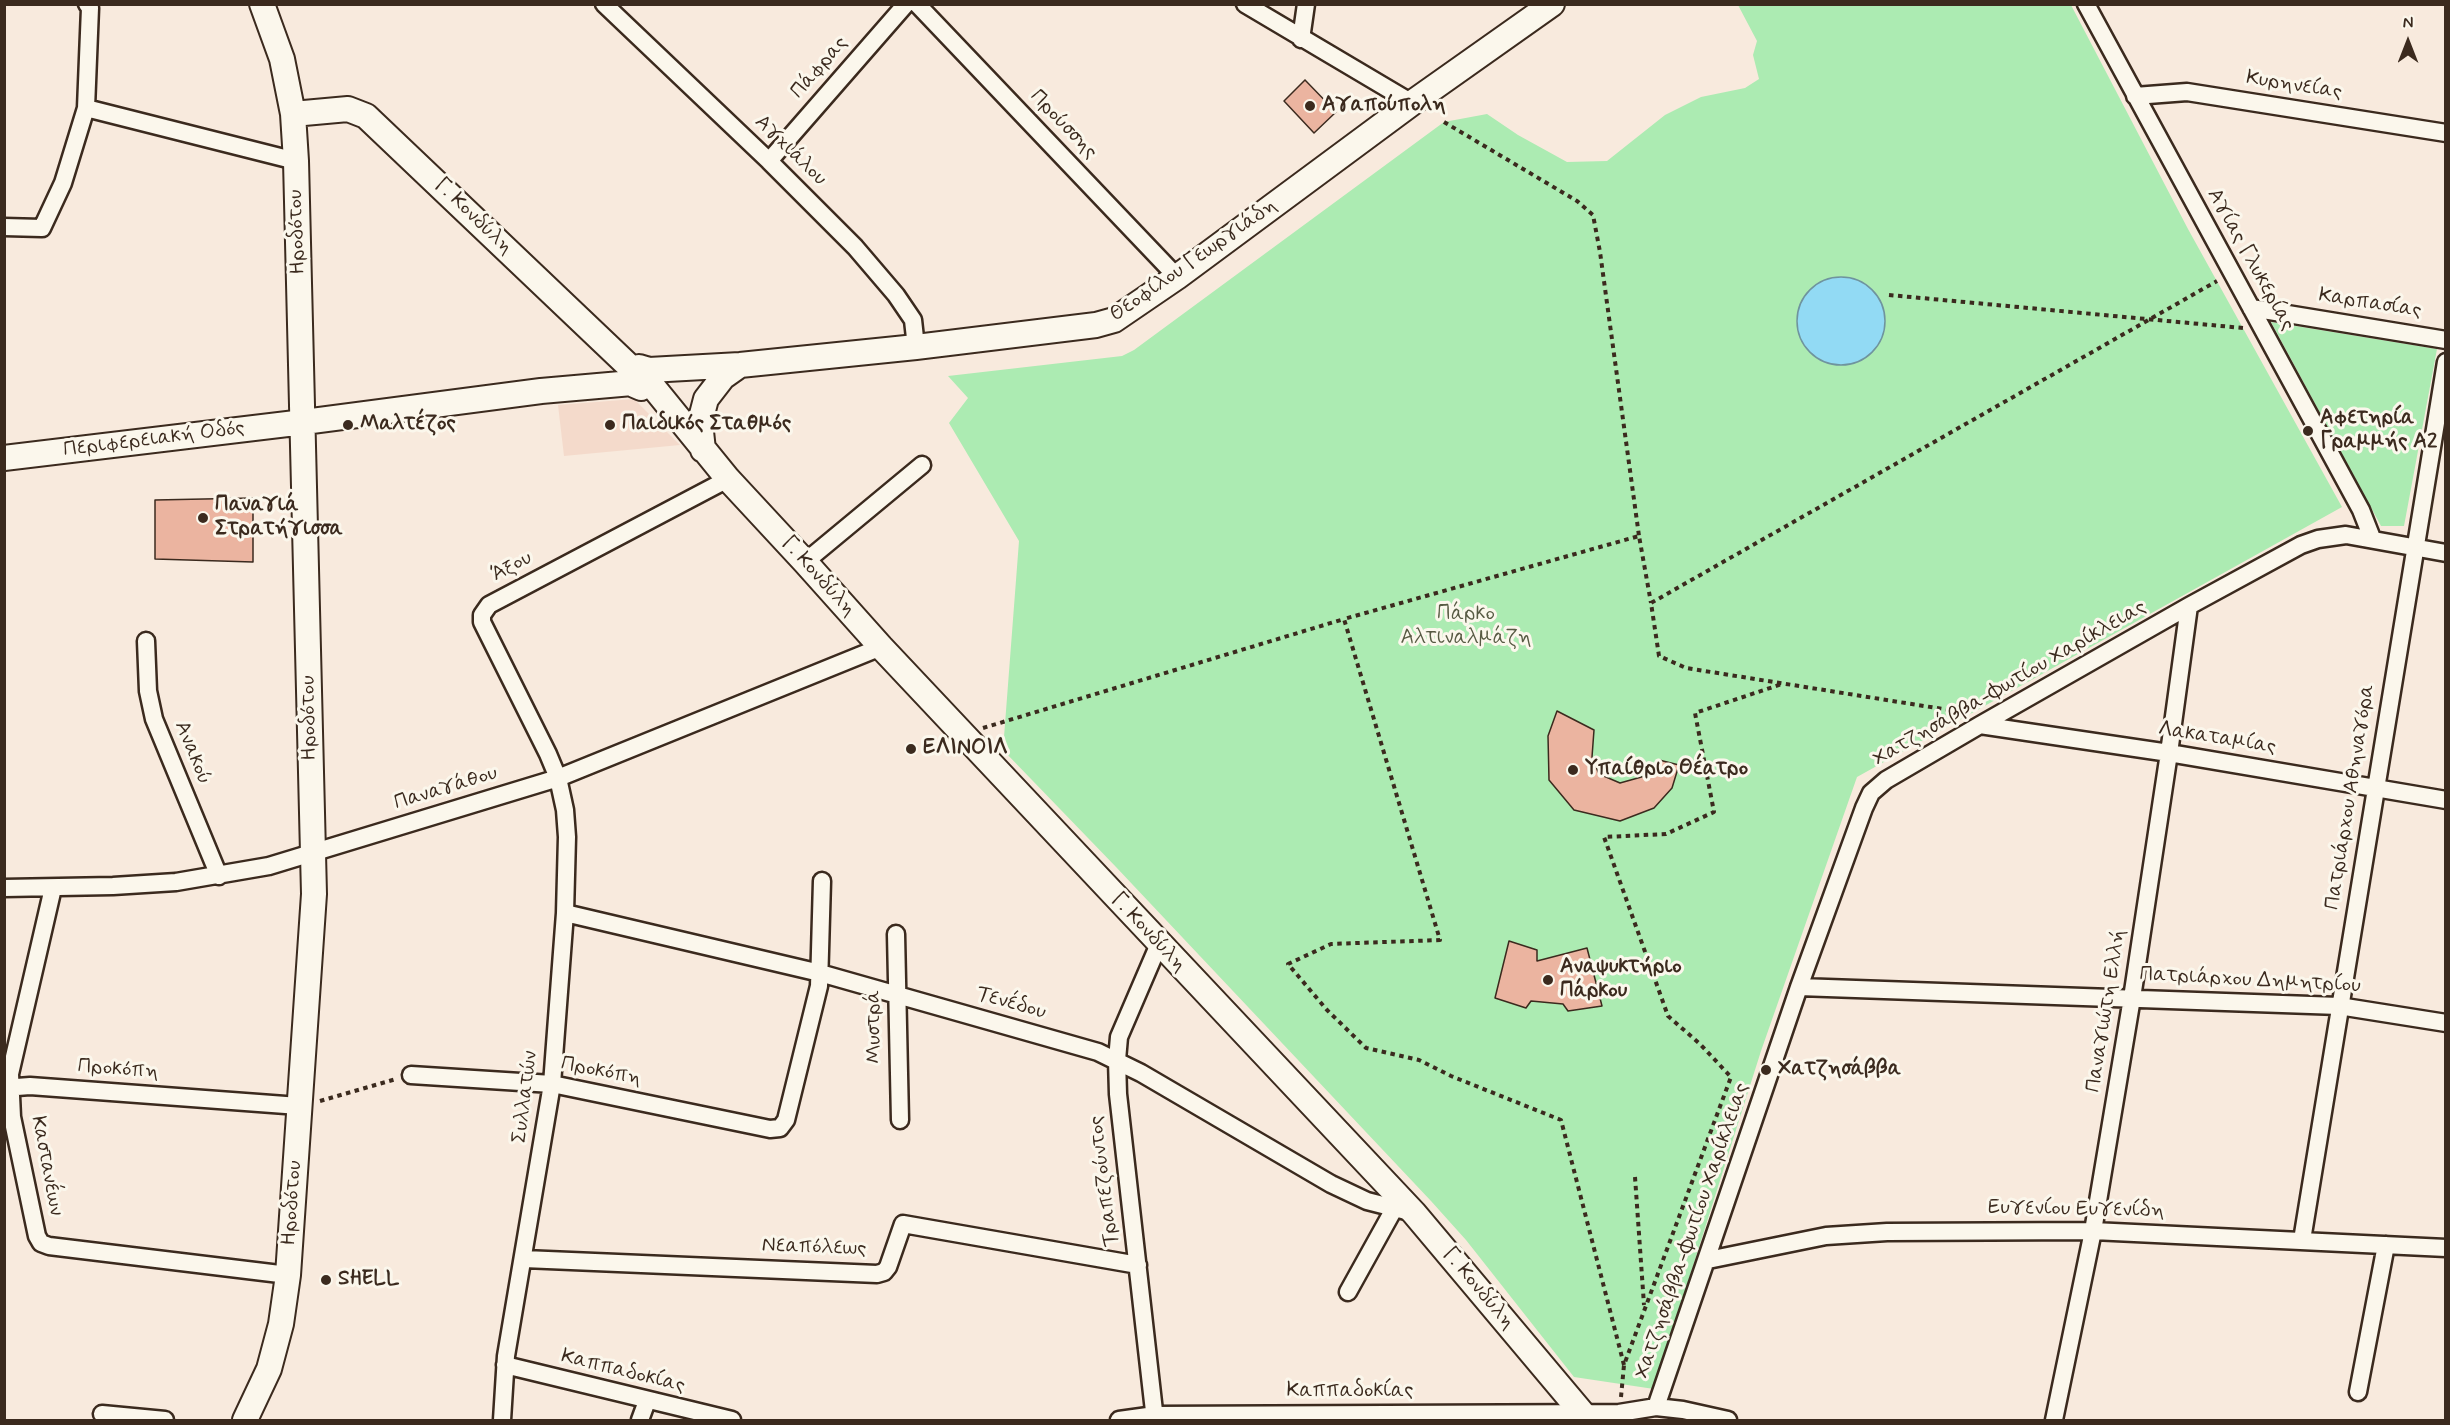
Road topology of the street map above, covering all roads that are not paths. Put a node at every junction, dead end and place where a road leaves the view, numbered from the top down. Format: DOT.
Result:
graph roads {
  1 [pos="87,4"];
  2 [pos="604,4"];
  3 [pos="906,4"];
  4 [pos="917,4"];
  5 [pos="1245,4"];
  6 [pos="1306,4"];
  7 [pos="1552,4"];
  8 [pos="2086,4"];
  9 [pos="264,6"];
  10 [pos="1301,39"];
  11 [pos="2135,96"];
  12 [pos="1412,103"];
  13 [pos="86,108"];
  14 [pos="293,114"];
  15 [pos="2445,133"];
  16 [pos="296,161"];
  17 [pos="769,161"];
  18 [pos="4,227"];
  19 [pos="1177,276"];
  20 [pos="2251,308"];
  21 [pos="2445,340"];
  22 [pos="916,347"];
  23 [pos="2445,362"];
  24 [pos="740,365"];
  25 [pos="641,378"];
  26 [pos="304,422"];
  27 [pos="703,450"];
  28 [pos="4,458"];
  29 [pos="922,465"];
  30 [pos="728,479"];
  31 [pos="2372,538"];
  32 [pos="2414,547"];
  33 [pos="2445,553"];
  34 [pos="805,562"];
  35 [pos="2189,606"];
  36 [pos="146,641"];
  37 [pos="881,647"];
  38 [pos="1976,719"];
  39 [pos="2169,753"];
  40 [pos="558,778"];
  41 [pos="2377,788"];
  42 [pos="2445,800"];
  43 [pos="313,854"];
  44 [pos="219,876"];
  45 [pos="822,881"];
  46 [pos="4,888"];
  47 [pos="53,888"];
  48 [pos="565,913"];
  49 [pos="896,934"];
  50 [pos="1159,944"];
  51 [pos="820,973"];
  52 [pos="1799,987"];
  53 [pos="896,994"];
  54 [pos="2132,998"];
  55 [pos="2339,1006"];
  56 [pos="2445,1023"];
  57 [pos="1117,1060"];
  58 [pos="411,1075"];
  59 [pos="552,1084"];
  60 [pos="7,1087"];
  61 [pos="299,1106"];
  62 [pos="900,1120"];
  63 [pos="1404,1211"];
  64 [pos="2093,1231"];
  65 [pos="2302,1240"];
  66 [pos="2386,1245"];
  67 [pos="2445,1248"];
  68 [pos="524,1258"];
  69 [pos="1708,1260"];
  70 [pos="1138,1265"];
  71 [pos="288,1275"];
  72 [pos="1348,1292"];
  73 [pos="505,1365"];
  74 [pos="2358,1392"];
  75 [pos="647,1401"];
  76 [pos="1656,1407"];
  77 [pos="102,1414"];
  78 [pos="1371,1417"];
  79 [pos="1585,1417"];
  80 [pos="1155,1418"];
  81 [pos="165,1420"];
  82 [pos="245,1420"];
  83 [pos="502,1420"];
  84 [pos="640,1420"];
  85 [pos="732,1420"];
  86 [pos="1119,1420"];
  87 [pos="1728,1420"];
  88 [pos="2054,1420"];
  1 -- 13 [label="street"];
  2 -- 17 [label="street, Αγχιάλου"];
  3 -- 17 [label="street, Πάφρας"];
  4 -- 19 [label="street, Προύσσης"];
  5 -- 10 [label="street"];
  6 -- 10 [label="street"];
  7 -- 12 [label="street, Θεοφίλου Γεωργιάδη"];
  8 -- 11 [label="street, Αγίας Γλυκερίας"];
  9 -- 14 [label="street, Ηροδότου"];
  10 -- 12 [label="street"];
  11 -- 15 [label="street, Κυρηνείας"];
  11 -- 20 [label="street, Αγίας Γλυκερίας"];
  12 -- 19 [label="street, Θεοφίλου Γεωργιάδη"];
  13 -- 16 [label="street"];
  13 -- 18 [label="street"];
  14 -- 16 [label="street, Ηροδότου"];
  14 -- 25 [label="street, Γ. Κονδύλη"];
  16 -- 26 [label="street, Ηροδότου"];
  17 -- 22 [label="street, Αγχιάλου"];
  19 -- 22 [label="street, Θεοφίλου Γεωργιάδη"];
  20 -- 21 [label="street, Καρπασίας"];
  20 -- 31 [label="street, Αγίας Γλυκερίας"];
  22 -- 24 [label="street, Θεοφίλου Γεωργιάδη"];
  23 -- 32 [label="street, Πατριάρχου Αθηναγόρα"];
  24 -- 25 [label="street, Θεοφίλου Γεωργιάδη"];
  24 -- 27 [label="street"];
  25 -- 26 [label="street, Θεοφίλου Γεωργιάδη"];
  25 -- 27 [label="street, Γ. Κονδύλη"];
  26 -- 28 [label="street, Περιφερειακή Οδός"];
  26 -- 43 [label="street, Ηροδότου"];
  27 -- 30 [label="street, Γ. Κονδύλη"];
  29 -- 34 [label="street"];
  30 -- 34 [label="street, Γ. Κονδύλη"];
  30 -- 40 [label="street, Άξου"];
  31 -- 32 [label="street, Χατζησάββα-Φωτίου Χαρίκλειας"];
  31 -- 35 [label="street, Χατζησάββα-Φωτίου Χαρίκλειας"];
  32 -- 33 [label="street, Χατζησάββα-Φωτίου Χαρίκλειας"];
  32 -- 41 [label="street, Πατριάρχου Αθηναγόρα"];
  34 -- 37 [label="street, Γ. Κονδύλη"];
  35 -- 38 [label="street, Χατζησάββα-Φωτίου Χαρίκλειας"];
  35 -- 39 [label="street, Παναγιώτη Ελλή"];
  36 -- 44 [label="street, Ανακού"];
  37 -- 40 [label="street, Παναγάθου"];
  37 -- 50 [label="street, Γ. Κονδύλη"];
  38 -- 39 [label="street, Λακαταμίας"];
  38 -- 52 [label="street, Χατζησάββα-Φωτίου Χαρίκλειας"];
  39 -- 41 [label="street, Λακαταμίας"];
  39 -- 54 [label="street, Παναγιώτη Ελλή"];
  40 -- 43 [label="street, Παναγάθου"];
  40 -- 48 [label="street, Συλλατών"];
  41 -- 42 [label="street, Λακαταμίας"];
  41 -- 55 [label="street, Πατριάρχου Αθηναγόρα"];
  43 -- 44 [label="street, Παναγάθου"];
  43 -- 61 [label="street, Ηροδότου"];
  44 -- 47 [label="street, Παναγάθου"];
  45 -- 51 [label="street"];
  46 -- 47 [label="street, Παναγάθου"];
  47 -- 60 [label="street, Καστανέων"];
  48 -- 51 [label="street, Τενέδου"];
  48 -- 59 [label="street, Συλλατών"];
  49 -- 53 [label="street, Μυστρά"];
  50 -- 57 [label="street, Τραπεζούντος"];
  50 -- 63 [label="street, Γ. Κονδύλη"];
  51 -- 53 [label="street, Τενέδου"];
  51 -- 59 [label="street, Προκόπη"];
  52 -- 54 [label="street, Πατριάρχου Δημητρίου"];
  52 -- 69 [label="street, Χατζησάββα-Φωτίου Χαρίκλειας"];
  53 -- 57 [label="street, Τενέδου"];
  53 -- 62 [label="street, Μυστρά"];
  54 -- 55 [label="street, Πατριάρχου Δημητρίου"];
  54 -- 64 [label="street, Παναγιώτη Ελλή"];
  55 -- 56 [label="street, Πατριάρχου Δημητρίου"];
  55 -- 65 [label="street, Πατριάρχου Αθηναγόρα"];
  57 -- 63 [label="street, Τενέδου"];
  57 -- 70 [label="street, Τραπεζούντος"];
  58 -- 59 [label="street, Προκόπη"];
  59 -- 68 [label="street, Συλλατών"];
  60 -- 61 [label="street, Προκόπη"];
  60 -- 71 [label="street, Καστανέων"];
  61 -- 71 [label="street, Ηροδότου"];
  63 -- 72 [label="street"];
  63 -- 79 [label="street, Γ. Κονδύλη"];
  64 -- 65 [label="street, Ευγενίου Ευγενίδη"];
  64 -- 69 [label="street, Ευγενίου Ευγενίδη"];
  64 -- 88 [label="street, Παναγιώτη Ελλή"];
  65 -- 66 [label="street, Ευγενίου Ευγενίδη"];
  66 -- 67 [label="street, Ευγενίου Ευγενίδη"];
  66 -- 74 [label="street"];
  68 -- 70 [label="street, Νεαπόλεως"];
  68 -- 73 [label="street, Συλλατών"];
  69 -- 76 [label="street, Χατζησάββα-Φωτίου Χαρίκλειας"];
  70 -- 80 [label="street, Τραπεζούντος"];
  71 -- 82 [label="street, Ηροδότου"];
  73 -- 75 [label="street, Καππαδοκίας"];
  73 -- 83 [label="street, Συλλατών"];
  75 -- 84 [label="street"];
  75 -- 85 [label="street, Καππαδοκίας"];
  76 -- 79 [label="street, Καππαδοκίας"];
  76 -- 87 [label="street, Καππαδοκίας"];
  77 -- 81 [label="street"];
  78 -- 79 [label="street, Καππαδοκίας"];
  78 -- 80 [label="street, Καππαδοκίας"];
  80 -- 86 [label="street, Καππαδοκίας"];
}
